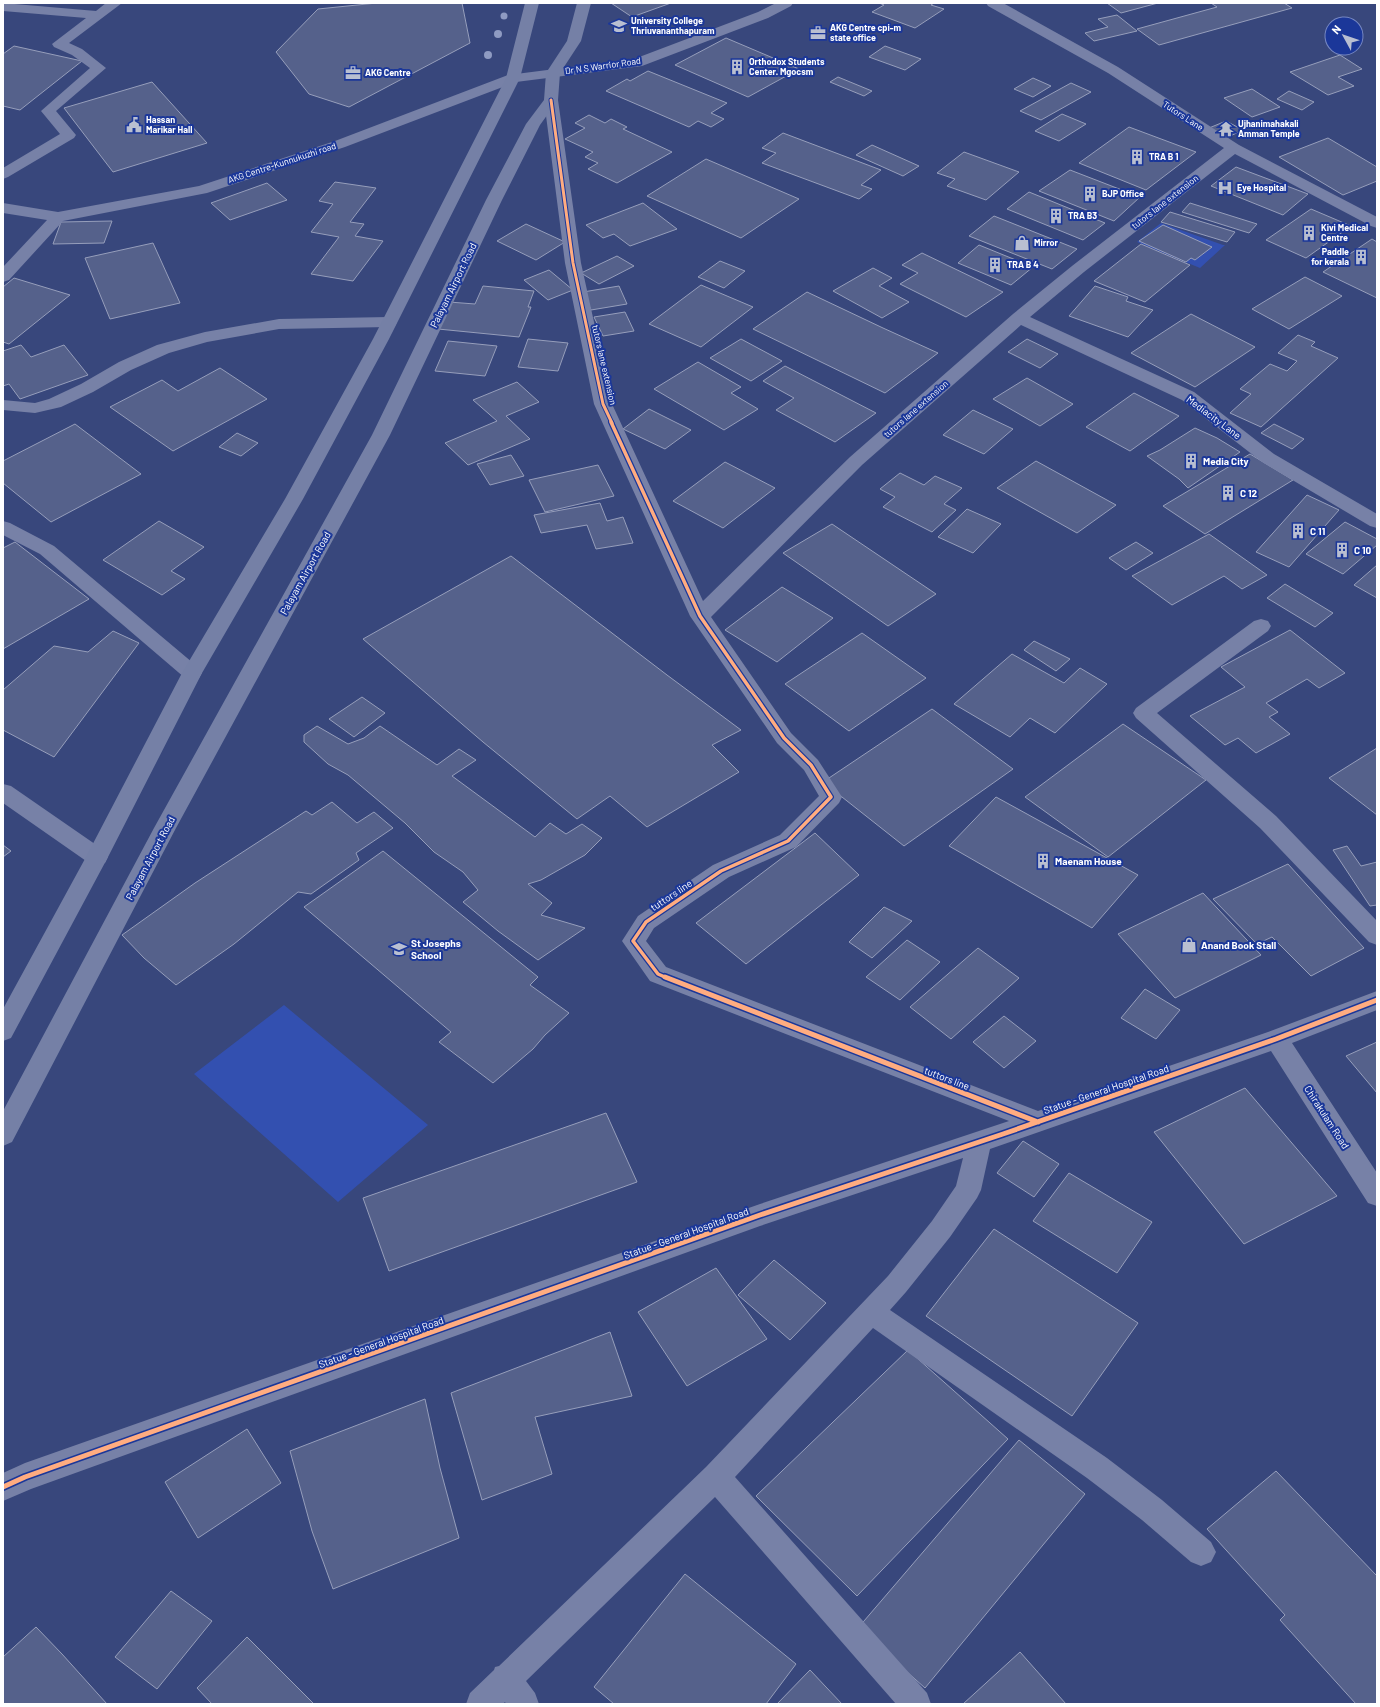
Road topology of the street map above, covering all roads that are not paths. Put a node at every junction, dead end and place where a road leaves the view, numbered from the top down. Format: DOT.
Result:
graph roads {
  1 [pos="115,3"];
  2 [pos="532,3"];
  3 [pos="584,3"];
  4 [pos="786,3"];
  5 [pos="993,3"];
  6 [pos="3,7"];
  7 [pos="98,15"];
  8 [pos="554,73"];
  9 [pos="513,78"];
  10 [pos="551,100"];
  11 [pos="1234,148"];
  12 [pos="3,174"];
  13 [pos="3,208"];
  14 [pos="58,217"];
  15 [pos="1377,223"];
  16 [pos="3,277"];
  17 [pos="1019,318"];
  18 [pos="390,322"];
  19 [pos="3,404"];
  20 [pos="1377,522"];
  21 [pos="3,527"];
  22 [pos="700,616"];
  23 [pos="1261,626"];
  24 [pos="192,673"];
  25 [pos="3,792"];
  26 [pos="97,857"];
  27 [pos="1377,936"];
  28 [pos="1377,1000"];
  29 [pos="3,1031"];
  30 [pos="1276,1038"];
  31 [pos="1038,1122"];
  32 [pos="3,1135"];
  33 [pos="979,1141"];
  34 [pos="1377,1195"];
  35 [pos="871,1312"];
  36 [pos="716,1477"];
  37 [pos="3,1487"];
  38 [pos="1201,1552"];
  39 [pos="506,1678"];
  40 [pos="481,1704"];
  41 [pos="524,1704"];
  42 [pos="916,1704"];
  1 -- 7 [label="street"];
  2 -- 9 [label="main road"];
  3 -- 8 [label="main road"];
  4 -- 8 [label="street, Dr N S Warrior Road"];
  5 -- 11 [label="street, Tutors Lane"];
  6 -- 7 [label="street"];
  7 -- 12 [label="street"];
  8 -- 9 [label="street, AKG Centre-Kunnukuzhi road"];
  8 -- 10 [label="main road"];
  9 -- 14 [label="street, AKG Centre-Kunnukuzhi road"];
  9 -- 18 [label="main road"];
  10 -- 22 [label="street, tutors lane extension"];
  10 -- 32 [label="main road, Palayam Airport Road"];
  11 -- 15 [label="street, Tutors Lane"];
  11 -- 17 [label="street, tutors lane extension"];
  13 -- 14 [label="street, AKG Centre-Kunnukuzhi road"];
  14 -- 16 [label="street"];
  17 -- 20 [label="street, Mediacity Lane"];
  17 -- 22 [label="street, tutors lane extension"];
  18 -- 19 [label="street"];
  18 -- 24 [label="main road"];
  21 -- 24 [label="street"];
  22 -- 31 [label="street, tuttors line"];
  23 -- 27 [label="street"];
  24 -- 26 [label="main road"];
  25 -- 26 [label="street"];
  26 -- 29 [label="main road"];
  28 -- 30 [label="street, Statue - General Hospital Road"];
  30 -- 31 [label="street, Statue - General Hospital Road"];
  30 -- 34 [label="street, Chirakulam Road"];
  31 -- 33 [label="street, Statue - General Hospital Road"];
  33 -- 35 [label="street"];
  33 -- 37 [label="street, Statue - General Hospital Road"];
  35 -- 36 [label="street"];
  35 -- 38 [label="street"];
  36 -- 39 [label="street"];
  36 -- 42 [label="street"];
  39 -- 40 [label="street"];
  39 -- 41 [label="street"];
}
